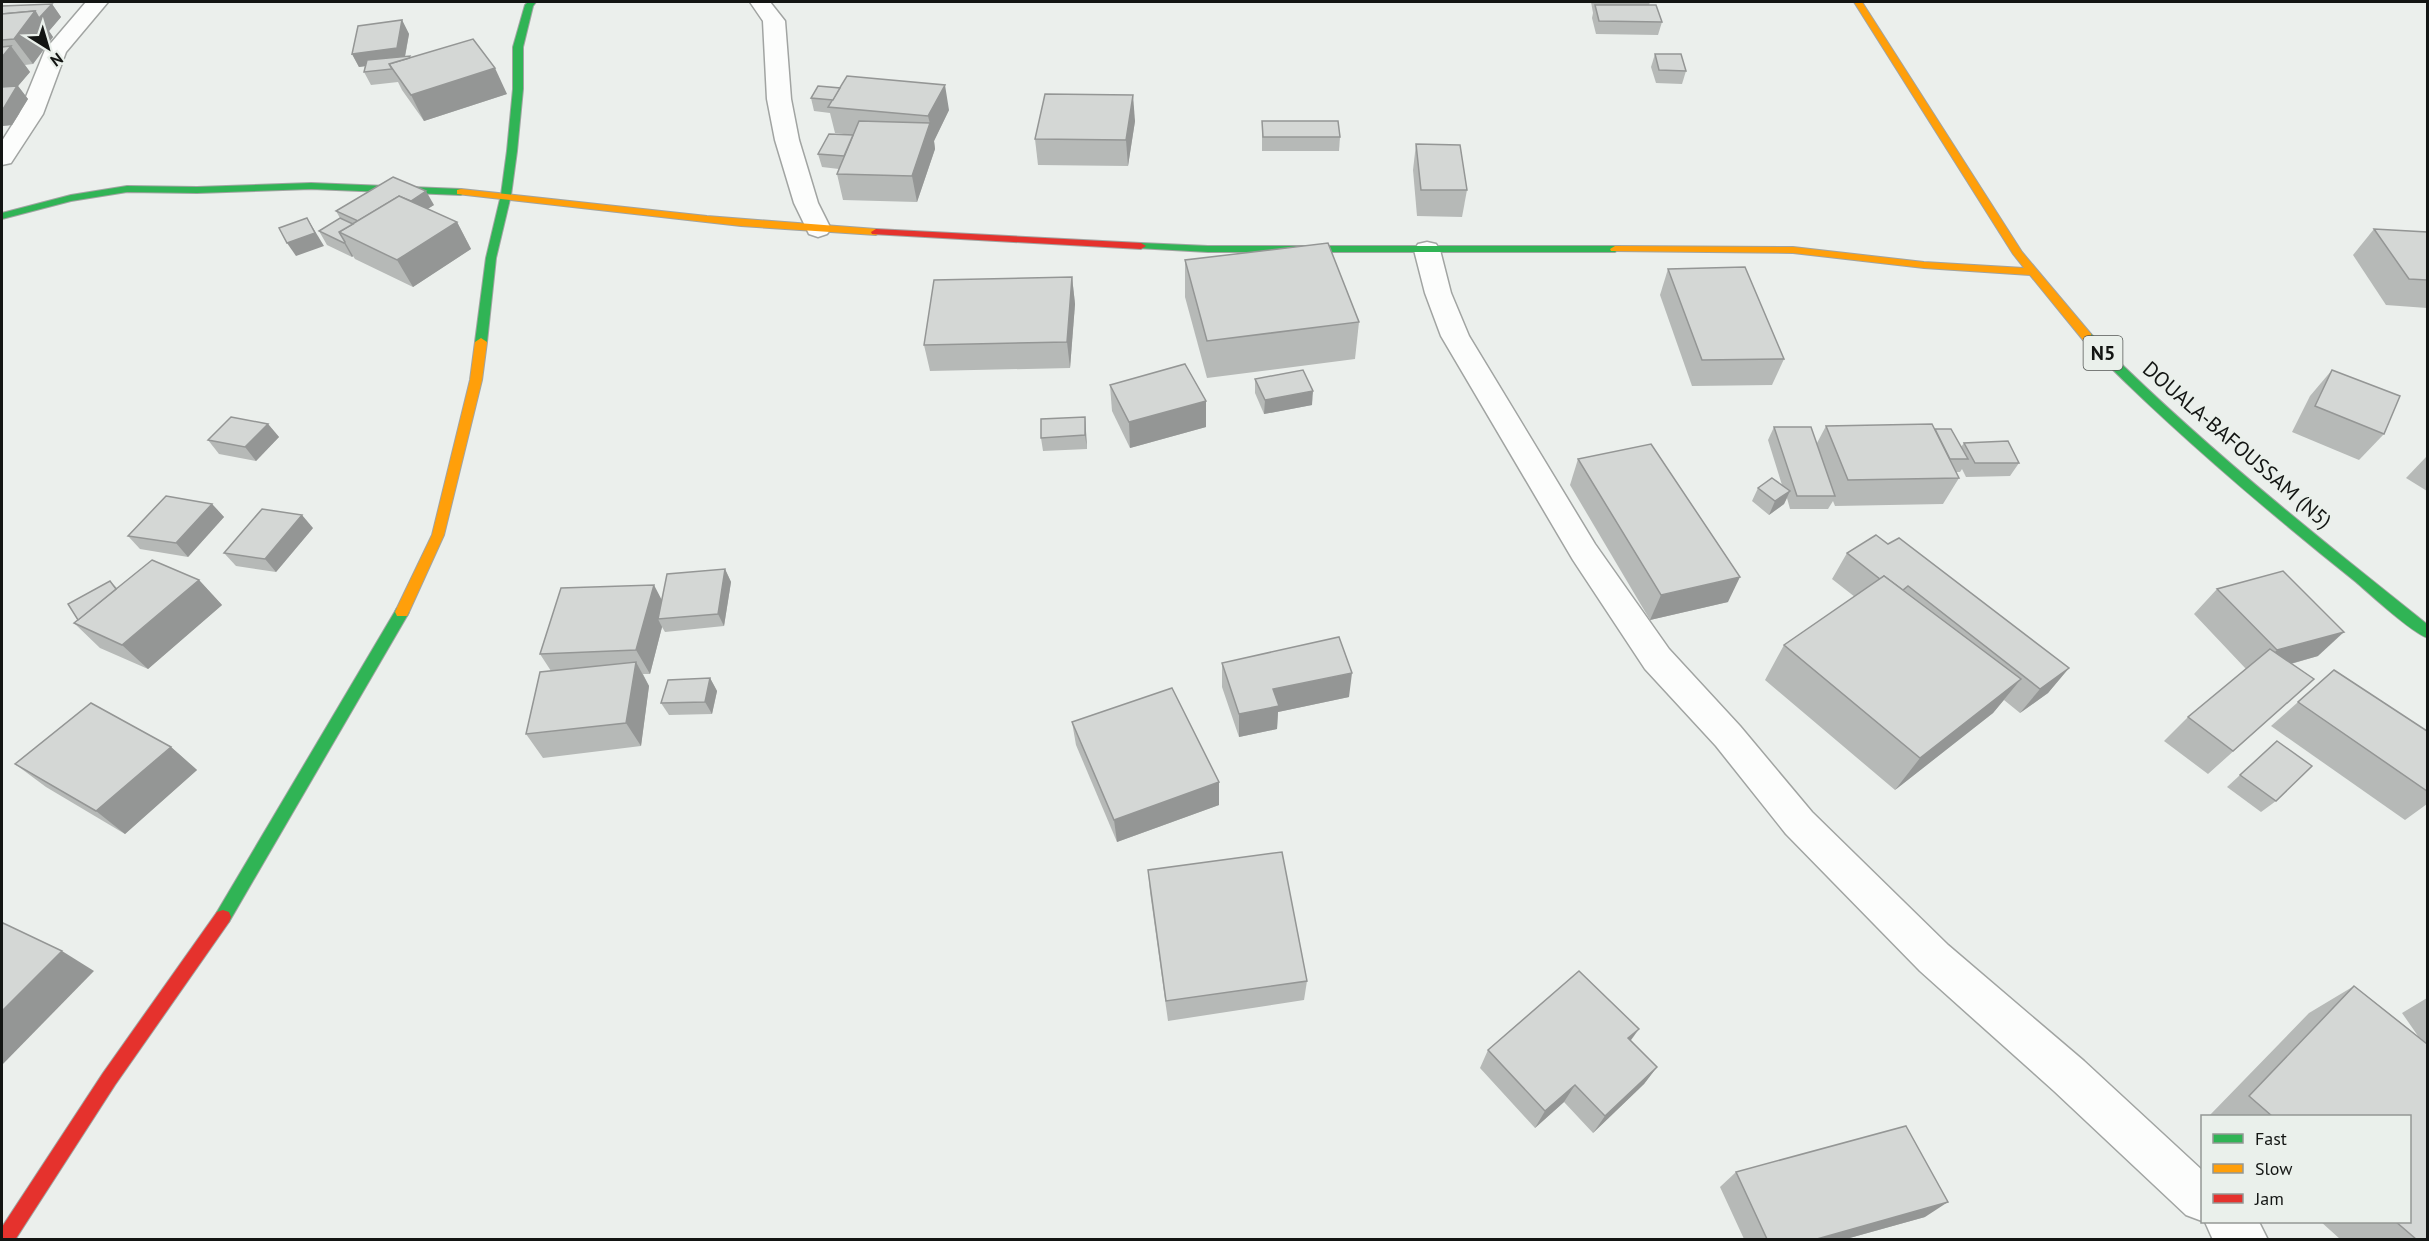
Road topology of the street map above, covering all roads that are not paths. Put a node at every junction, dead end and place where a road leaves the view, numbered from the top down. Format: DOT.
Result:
graph roads {
  1 [pos="97,2"];
  2 [pos="532,2"];
  3 [pos="760,2"];
  4 [pos="1858,2"];
  5 [pos="2,158"];
  6 [pos="506,195"];
  7 [pos="2,216"];
  8 [pos="818,230"];
  9 [pos="1427,250"];
  10 [pos="2032,272"];
  11 [pos="2427,633"];
  12 [pos="2201,1198"];
  13 [pos="2229,1223"];
  14 [pos="4,1239"];
  15 [pos="2246,1239"];
  1 -- 5 [label="street"];
  2 -- 6 [label="main road"];
  3 -- 8 [label="street"];
  4 -- 10 [label="main road, DOUALA-BAFOUSSAM (N5) / N5"];
  6 -- 7 [label="main road"];
  6 -- 8 [label="main road"];
  6 -- 14 [label="main road"];
  8 -- 9 [label="main road"];
  9 -- 10 [label="main road"];
  9 -- 12 [label="street"];
  10 -- 11 [label="main road, DOUALA-BAFOUSSAM (N5) / N5"];
  13 -- 15 [label="street"];
}
